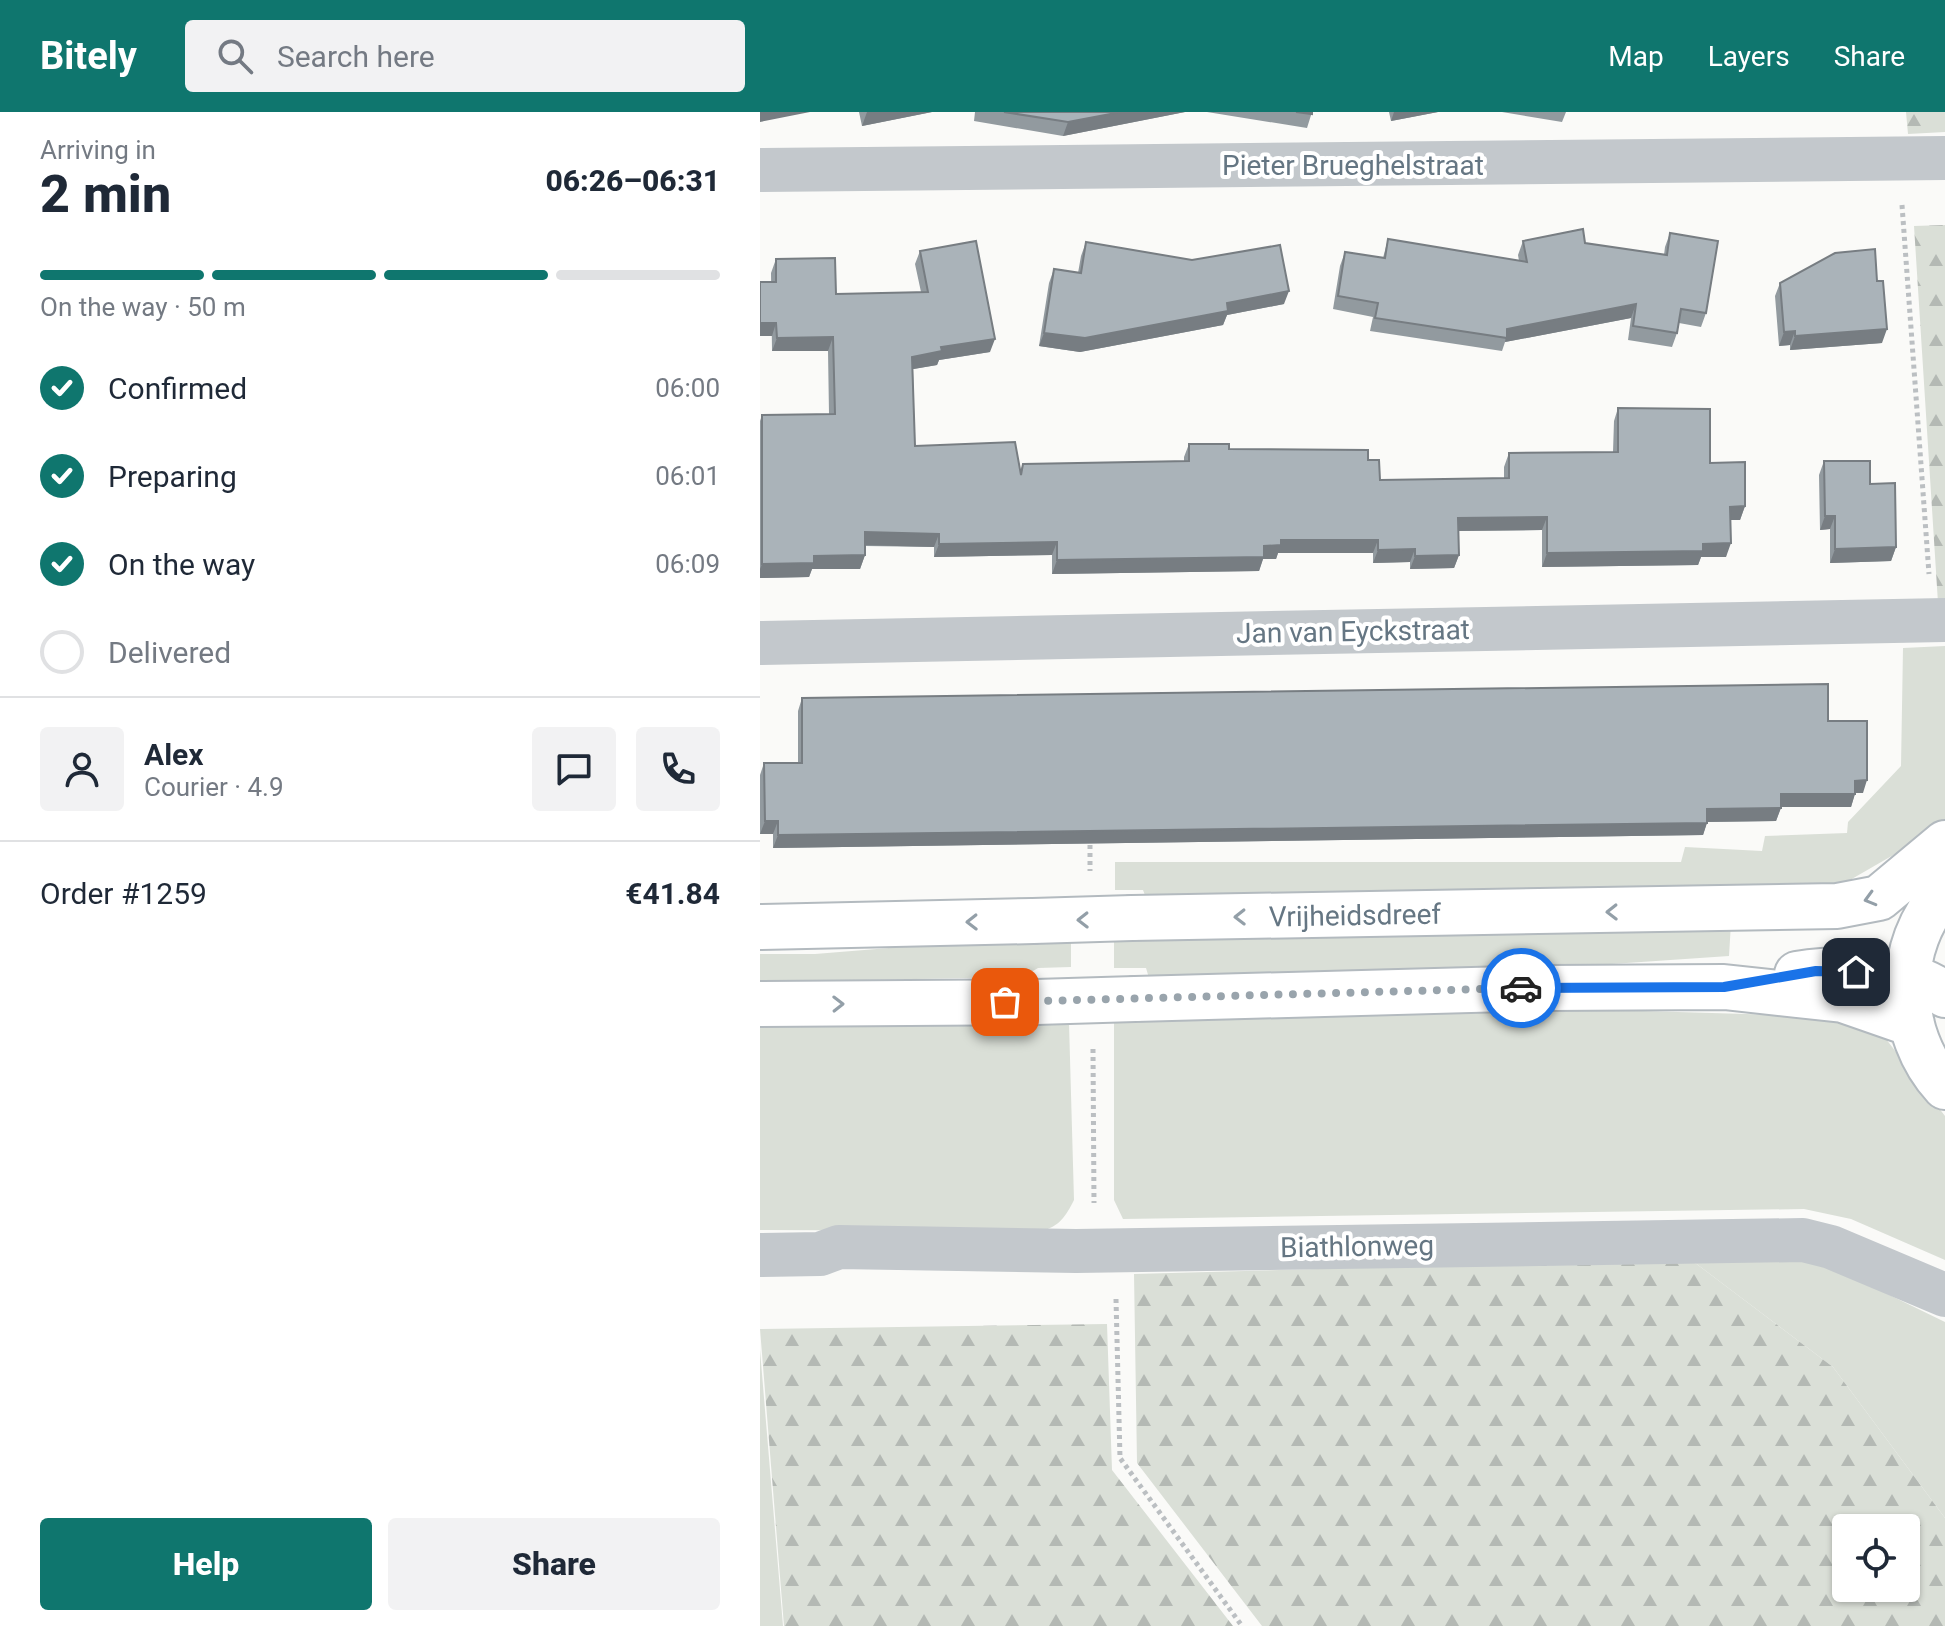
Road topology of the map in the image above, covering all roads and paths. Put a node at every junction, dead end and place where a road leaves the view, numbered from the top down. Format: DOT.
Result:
graph roads {
  1 [pos="1945,158"];
  2 [pos="1899,160"];
  3 [pos="760,170"];
  4 [pos="1938,620"];
  5 [pos="760,643"];
  6 [pos="1940,863"];
  7 [pos="760,927"];
  8 [pos="1926,985"];
  9 [pos="1724,987"];
  10 [pos="760,1004"];
  11 [pos="1912,1024"];
  12 [pos="1945,1087"];
  13 [pos="1094,1147"];
  14 [pos="1094,1214"];
  15 [pos="760,1255"];
  16 [pos="1945,1295"];
  17 [pos="1105,1296"];
  18 [pos="1242,1626"];
  1 -- 2 [label="street, Pieter Brueghelstraat"];
  2 -- 3 [label="street, Pieter Brueghelstraat"];
  2 -- 4 [label="path"];
  4 -- 5 [label="street, Jan van Eyckstraat"];
  6 -- 7 [label="main road, Vrijheidsdreef, one-way, bridge"];
  6 -- 8 [label="main road"];
  8 -- 9 [label="main road"];
  8 -- 11 [label="main road"];
  10 -- 9 [label="main road, one-way, bridge"];
  9 -- 11 [label="main road"];
  11 -- 12 [label="main road"];
  13 -- 14 [label="path"];
  15 -- 16 [label="street, Biathlonweg"];
  17 -- 18 [label="path"];
}
